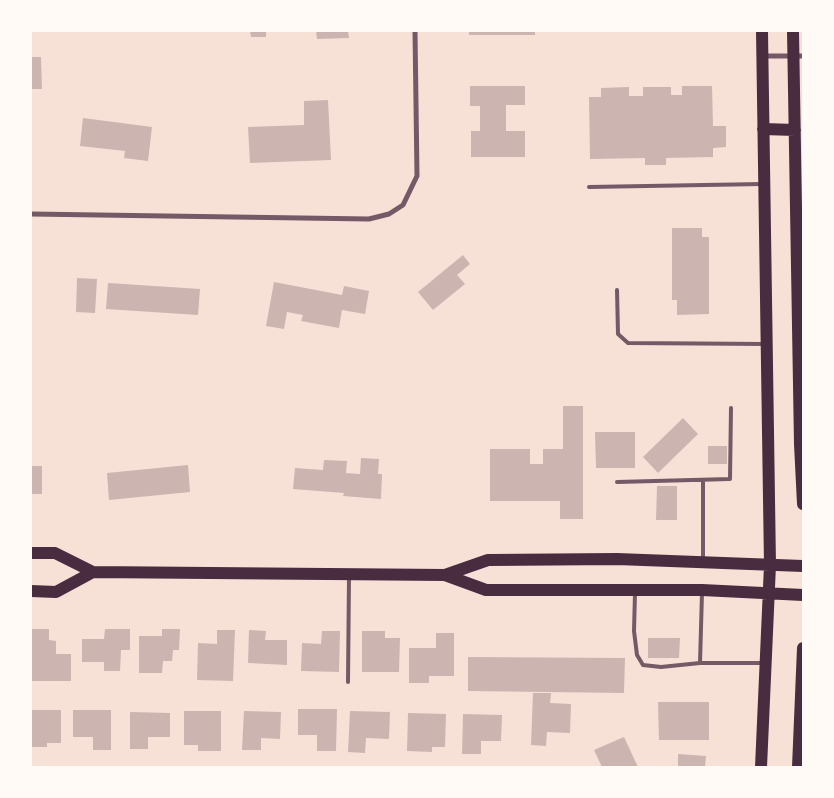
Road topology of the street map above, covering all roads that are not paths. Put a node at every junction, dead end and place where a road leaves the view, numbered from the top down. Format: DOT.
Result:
graph roads {
  1 [pos="415,31"];
  2 [pos="762,31"];
  3 [pos="793,31"];
  4 [pos="762,56"];
  5 [pos="799,56"];
  6 [pos="763,129"];
  7 [pos="795,130"];
  8 [pos="764,184"];
  9 [pos="589,187"];
  10 [pos="31,214"];
  11 [pos="617,290"];
  12 [pos="767,344"];
  13 [pos="731,408"];
  14 [pos="801,444"];
  15 [pos="703,480"];
  16 [pos="616,482"];
  17 [pos="802,490"];
  18 [pos="803,504"];
  19 [pos="31,553"];
  20 [pos="703,562"];
  21 [pos="770,564"];
  22 [pos="803,566"];
  23 [pos="93,572"];
  24 [pos="350,575"];
  25 [pos="445,575"];
  26 [pos="635,589"];
  27 [pos="702,590"];
  28 [pos="31,591"];
  29 [pos="769,592"];
  30 [pos="803,595"];
  31 [pos="803,648"];
  32 [pos="700,663"];
  33 [pos="765,663"];
  34 [pos="348,682"];
  35 [pos="761,767"];
  36 [pos="798,767"];
  1 -- 10 [label="street"];
  2 -- 4 [label="main road"];
  3 -- 5 [label="main road"];
  4 -- 5 [label="street"];
  4 -- 6 [label="main road"];
  5 -- 7 [label="main road"];
  6 -- 7 [label="main road"];
  6 -- 8 [label="main road"];
  7 -- 14 [label="main road"];
  8 -- 9 [label="lane"];
  8 -- 12 [label="main road"];
  11 -- 12 [label="lane"];
  12 -- 21 [label="main road"];
  13 -- 15 [label="lane"];
  14 -- 17 [label="main road"];
  15 -- 16 [label="lane"];
  15 -- 20 [label="lane"];
  17 -- 18 [label="main road"];
  19 -- 23 [label="main road"];
  20 -- 21 [label="main road"];
  20 -- 25 [label="main road"];
  21 -- 22 [label="main road"];
  21 -- 29 [label="main road"];
  23 -- 24 [label="main road"];
  23 -- 28 [label="main road"];
  24 -- 25 [label="main road"];
  24 -- 34 [label="lane"];
  25 -- 26 [label="main road"];
  26 -- 27 [label="main road"];
  26 -- 32 [label="lane"];
  27 -- 29 [label="main road"];
  27 -- 32 [label="lane"];
  29 -- 30 [label="main road"];
  29 -- 33 [label="main road"];
  31 -- 36 [label="main road"];
  32 -- 33 [label="lane"];
  33 -- 35 [label="main road"];
}
